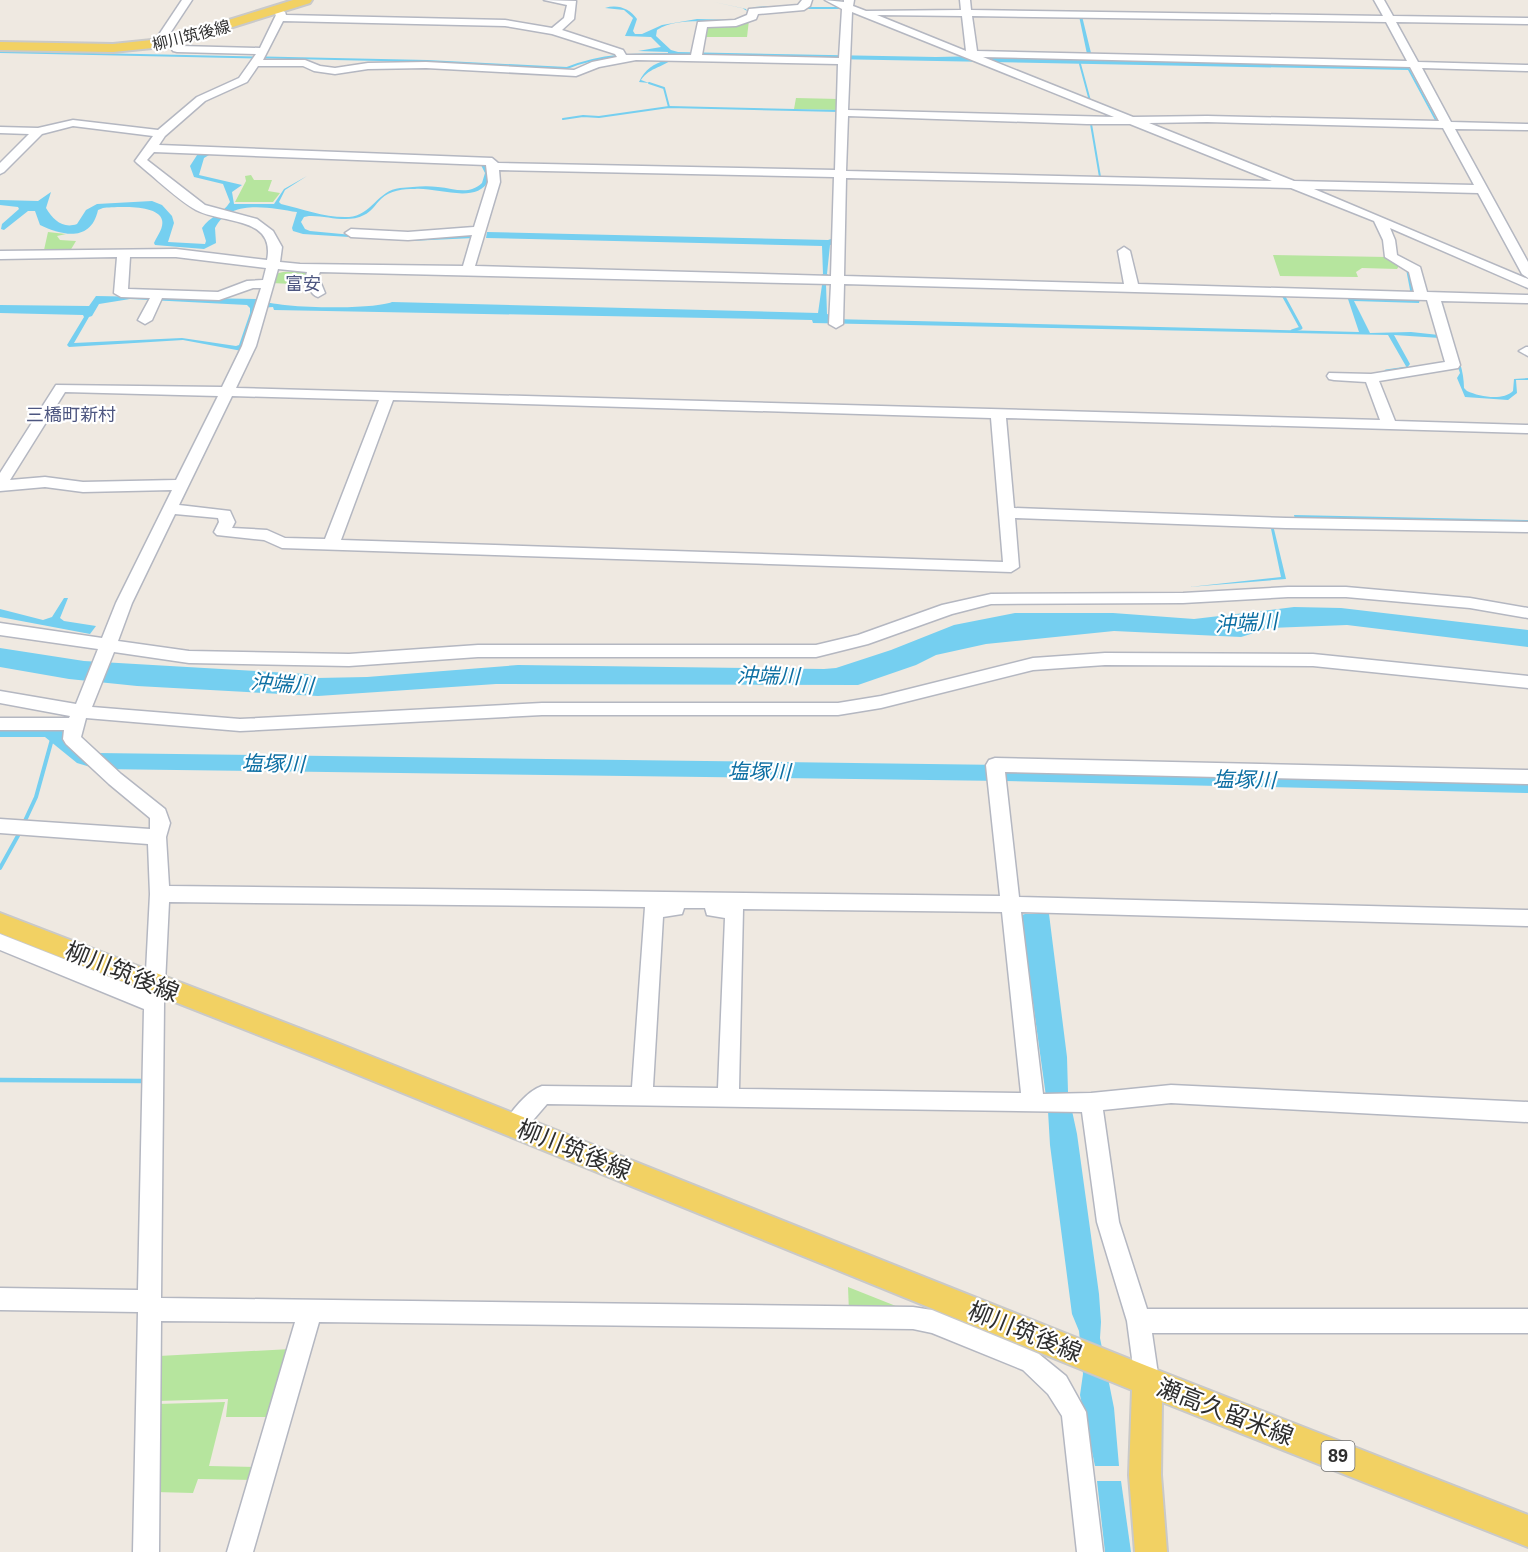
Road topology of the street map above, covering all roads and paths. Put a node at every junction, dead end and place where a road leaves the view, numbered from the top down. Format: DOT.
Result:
graph roads {
  1 [pos="188,0"];
  2 [pos="549,0"];
  3 [pos="807,0"];
  4 [pos="830,0"];
  5 [pos="965,0"];
  6 [pos="1379,0"];
  7 [pos="298,1"];
  8 [pos="852,6"];
  9 [pos="966,13"];
  10 [pos="277,14"];
  11 [pos="1389,19"];
  12 [pos="1528,21"];
  13 [pos="554,31"];
  14 [pos="172,42"];
  15 [pos="157,45"];
  16 [pos="0,46"];
  17 [pos="264,51"];
  18 [pos="972,57"];
  19 [pos="623,58"];
  20 [pos="696,58"];
  21 [pos="844,61"];
  22 [pos="257,63"];
  23 [pos="1414,67"];
  24 [pos="1528,68"];
  25 [pos="844,113"];
  26 [pos="1132,120"];
  27 [pos="1446,126"];
  28 [pos="1528,127"];
  29 [pos="0,130"];
  30 [pos="38,131"];
  31 [pos="161,134"];
  32 [pos="149,148"];
  33 [pos="494,166"];
  34 [pos="0,170"];
  35 [pos="842,174"];
  36 [pos="1294,185"];
  37 [pos="1480,189"];
  38 [pos="1379,219"];
  39 [pos="351,233"];
  40 [pos="479,234"];
  41 [pos="343,251"];
  42 [pos="1124,251"];
  43 [pos="124,254"];
  44 [pos="0,255"];
  45 [pos="1523,256"];
  46 [pos="273,266"];
  47 [pos="315,268"];
  48 [pos="336,268"];
  49 [pos="468,270"];
  50 [pos="1528,274"];
  51 [pos="834,280"];
  52 [pos="269,284"];
  53 [pos="1528,284"];
  54 [pos="1132,289"];
  55 [pos="318,293"];
  56 [pos="158,294"];
  57 [pos="1428,297"];
  58 [pos="1528,299"];
  59 [pos="145,320"];
  60 [pos="836,324"];
  61 [pos="1334,376"];
  62 [pos="1371,378"];
  63 [pos="226,392"];
  64 [pos="388,395"];
  65 [pos="998,413"];
  66 [pos="1389,425"];
  67 [pos="1528,429"];
  68 [pos="182,485"];
  69 [pos="0,486"];
  70 [pos="171,509"];
  71 [pos="1005,513"];
  72 [pos="1528,527"];
  73 [pos="331,545"];
  74 [pos="1528,613"];
  75 [pos="0,629"];
  76 [pos="107,649"];
  77 [pos="1528,682"];
  78 [pos="0,697"];
  79 [pos="77,718"];
  80 [pos="0,724"];
  81 [pos="1528,777"];
  82 [pos="0,826"];
  83 [pos="157,837"];
  84 [pos="160,894"];
  85 [pos="1011,904"];
  86 [pos="1528,918"];
  87 [pos="0,923"];
  88 [pos="0,942"];
  89 [pos="155,995"];
  90 [pos="642,1096"];
  91 [pos="728,1097"];
  92 [pos="1086,1102"];
  93 [pos="1039,1103"];
  94 [pos="1528,1112"];
  95 [pos="514,1126"];
  96 [pos="0,1299"];
  97 [pos="150,1305"];
  98 [pos="310,1311"];
  99 [pos="1139,1321"];
  100 [pos="1528,1321"];
  101 [pos="1147,1381"];
  102 [pos="1528,1531"];
  103 [pos="146,1552"];
  104 [pos="240,1552"];
  105 [pos="1090,1552"];
  106 [pos="1151,1552"];
  1 -- 15 [label="street"];
  2 -- 13 [label="street"];
  3 -- 20 [label="street"];
  4 -- 8 [label="street"];
  5 -- 9 [label="street"];
  6 -- 11 [label="street"];
  7 -- 10 [label="main road, 柳川筑後線"];
  8 -- 9 [label="street"];
  8 -- 18 [label="street"];
  8 -- 21 [label="street"];
  9 -- 11 [label="street"];
  9 -- 18 [label="street"];
  10 -- 13 [label="street"];
  10 -- 14 [label="main road, 柳川筑後線"];
  10 -- 17 [label="street"];
  11 -- 12 [label="street"];
  11 -- 23 [label="street"];
  13 -- 19 [label="street"];
  14 -- 15 [label="main road, 柳川筑後線"];
  14 -- 17 [label="street"];
  15 -- 16 [label="main road, 柳川筑後線"];
  17 -- 22 [label="street"];
  18 -- 23 [label="street"];
  18 -- 26 [label="street"];
  19 -- 20 [label="street"];
  19 -- 22 [label="street"];
  20 -- 21 [label="street"];
  21 -- 25 [label="street"];
  22 -- 31 [label="street"];
  23 -- 24 [label="street"];
  23 -- 27 [label="street"];
  25 -- 26 [label="street"];
  25 -- 35 [label="street"];
  26 -- 27 [label="street"];
  26 -- 36 [label="street"];
  27 -- 28 [label="street"];
  27 -- 37 [label="street"];
  29 -- 30 [label="street"];
  30 -- 31 [label="street"];
  30 -- 34 [label="street"];
  31 -- 32 [label="street"];
  32 -- 33 [label="street"];
  32 -- 46 [label="street"];
  33 -- 35 [label="street"];
  33 -- 40 [label="street"];
  35 -- 36 [label="street"];
  35 -- 51 [label="street"];
  36 -- 37 [label="street"];
  36 -- 38 [label="street"];
  37 -- 45 [label="street"];
  38 -- 53 [label="street"];
  38 -- 57 [label="street"];
  39 -- 40 [label="street"];
  40 -- 49 [label="street"];
  41 -- 48 [label="street"];
  42 -- 54 [label="street"];
  43 -- 44 [label="street"];
  43 -- 46 [label="street"];
  43 -- 56 [label="street"];
  45 -- 50 [label="street"];
  46 -- 47 [label="street"];
  46 -- 52 [label="street"];
  47 -- 48 [label="street"];
  47 -- 55 [label="street"];
  48 -- 49 [label="street"];
  49 -- 51 [label="street"];
  51 -- 54 [label="street"];
  51 -- 60 [label="street"];
  52 -- 56 [label="street"];
  52 -- 63 [label="street"];
  54 -- 57 [label="street"];
  56 -- 59 [label="street"];
  57 -- 58 [label="street"];
  57 -- 62 [label="street"];
  61 -- 62 [label="street"];
  62 -- 66 [label="street"];
  63 -- 64 [label="street"];
  63 -- 68 [label="street"];
  63 -- 69 [label="street"];
  64 -- 65 [label="street"];
  64 -- 73 [label="street"];
  65 -- 66 [label="street"];
  65 -- 71 [label="street"];
  66 -- 67 [label="street"];
  68 -- 69 [label="street"];
  68 -- 70 [label="street"];
  70 -- 73 [label="street"];
  70 -- 76 [label="street"];
  71 -- 72 [label="street"];
  71 -- 73 [label="street"];
  74 -- 76 [label="street"];
  75 -- 76 [label="street"];
  76 -- 79 [label="street"];
  77 -- 79 [label="street"];
  78 -- 79 [label="street"];
  79 -- 80 [label="street"];
  79 -- 83 [label="street"];
  81 -- 85 [label="street"];
  82 -- 83 [label="street"];
  83 -- 84 [label="street"];
  84 -- 85 [label="street"];
  84 -- 89 [label="street"];
  85 -- 86 [label="street"];
  85 -- 93 [label="street"];
  87 -- 89 [label="main road, 柳川筑後線"];
  88 -- 89 [label="street"];
  89 -- 95 [label="main road, 柳川筑後線"];
  89 -- 97 [label="street"];
  90 -- 91 [label="street"];
  90 -- 91 [label="street"];
  90 -- 95 [label="street"];
  91 -- 93 [label="street"];
  92 -- 93 [label="street"];
  92 -- 94 [label="street"];
  92 -- 99 [label="street"];
  95 -- 101 [label="main road, 柳川筑後線"];
  96 -- 97 [label="street"];
  97 -- 98 [label="street"];
  97 -- 103 [label="street"];
  98 -- 104 [label="street"];
  98 -- 105 [label="street"];
  99 -- 100 [label="street"];
  99 -- 101 [label="street"];
  101 -- 102 [label="main road, 瀬高久留米線 / 89"];
  101 -- 106 [label="main road, 瀬高久留米線"];
}
